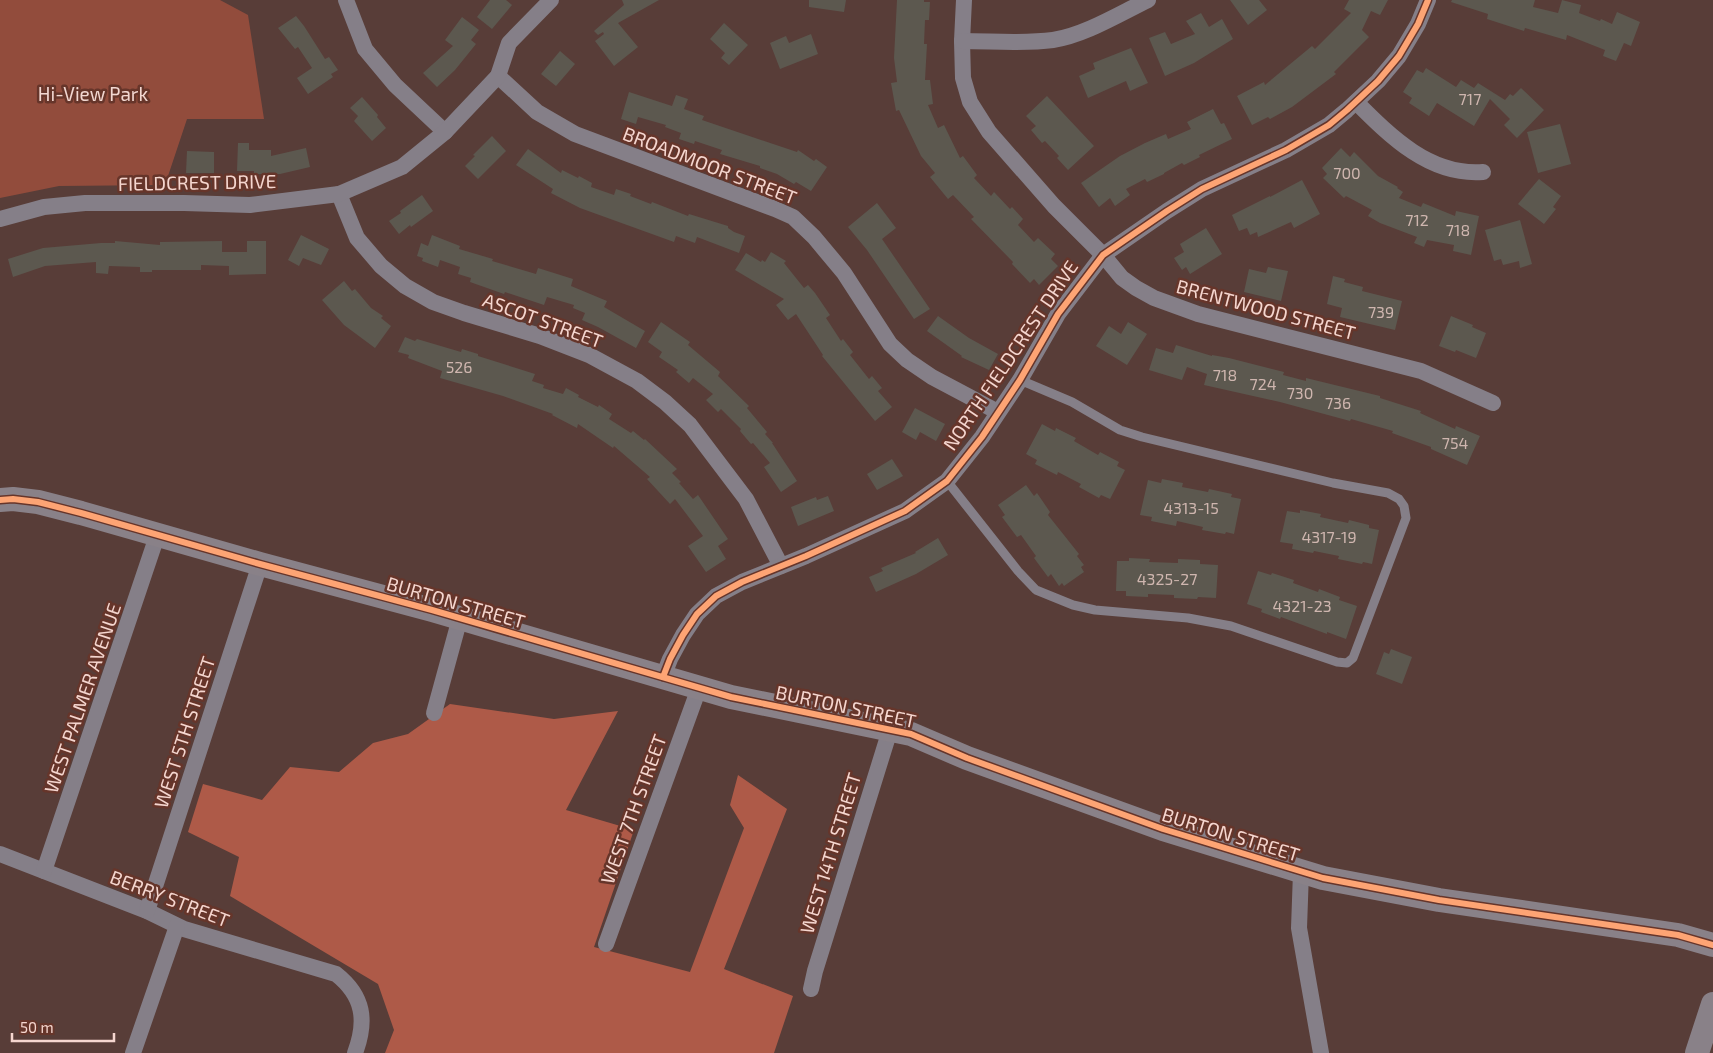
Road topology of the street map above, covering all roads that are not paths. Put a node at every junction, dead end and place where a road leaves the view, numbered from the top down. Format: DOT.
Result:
graph roads {
  1 [pos="346,0"];
  2 [pos="551,0"];
  3 [pos="964,0"];
  4 [pos="1148,0"];
  5 [pos="1428,0"];
  6 [pos="962,40"];
  7 [pos="498,76"];
  8 [pos="1356,102"];
  9 [pos="445,132"];
  10 [pos="1483,172"];
  11 [pos="339,194"];
  12 [pos="0,219"];
  13 [pos="1103,255"];
  14 [pos="1020,380"];
  15 [pos="1493,403"];
  16 [pos="998,412"];
  17 [pos="947,481"];
  18 [pos="0,500"];
  19 [pos="157,536"];
  20 [pos="260,564"];
  21 [pos="781,566"];
  22 [pos="460,618"];
  23 [pos="663,677"];
  24 [pos="698,688"];
  25 [pos="434,713"];
  26 [pos="890,730"];
  27 [pos="0,854"];
  28 [pos="44,871"];
  29 [pos="1301,872"];
  30 [pos="147,912"];
  31 [pos="177,926"];
  32 [pos="606,944"];
  33 [pos="1713,945"];
  34 [pos="811,989"];
  35 [pos="1713,1004"];
  36 [pos="133,1053"];
  37 [pos="356,1053"];
  38 [pos="1321,1053"];
  39 [pos="1697,1053"];
  1 -- 9 [label="street"];
  2 -- 7 [label="street, FIELDCREST DRIVE"];
  3 -- 6 [label="street, BRENTWOOD STREET"];
  4 -- 6 [label="street"];
  5 -- 8 [label="street, NORTH FIELDCREST DRIVE"];
  6 -- 13 [label="street, BRENTWOOD STREET"];
  7 -- 9 [label="street, FIELDCREST DRIVE"];
  7 -- 16 [label="street, BROADMOOR STREET"];
  8 -- 10 [label="street"];
  8 -- 13 [label="street, NORTH FIELDCREST DRIVE"];
  9 -- 11 [label="street, FIELDCREST DRIVE"];
  11 -- 12 [label="street, FIELDCREST DRIVE"];
  11 -- 21 [label="street, ASCOT STREET"];
  13 -- 14 [label="street, NORTH FIELDCREST DRIVE"];
  13 -- 15 [label="street, BRENTWOOD STREET"];
  14 -- 16 [label="street, NORTH FIELDCREST DRIVE"];
  14 -- 17 [label="lane"];
  16 -- 17 [label="street, NORTH FIELDCREST DRIVE"];
  17 -- 21 [label="street, NORTH FIELDCREST DRIVE"];
  18 -- 19 [label="street, BURTON STREET"];
  19 -- 20 [label="street, BURTON STREET"];
  19 -- 28 [label="street, WEST PALMER AVENUE"];
  20 -- 22 [label="street, BURTON STREET"];
  20 -- 30 [label="street, WEST 5TH STREET"];
  21 -- 23 [label="street, NORTH FIELDCREST DRIVE"];
  22 -- 23 [label="street, BURTON STREET"];
  22 -- 25 [label="street"];
  23 -- 24 [label="street, BURTON STREET"];
  24 -- 26 [label="street, BURTON STREET"];
  24 -- 32 [label="street, WEST 7TH STREET"];
  26 -- 29 [label="street, BURTON STREET"];
  26 -- 34 [label="street, WEST 14TH STREET"];
  27 -- 28 [label="street, BERRY STREET"];
  28 -- 30 [label="street, BERRY STREET"];
  29 -- 33 [label="street, BURTON STREET"];
  29 -- 38 [label="street"];
  30 -- 31 [label="street, BERRY STREET"];
  31 -- 36 [label="street"];
  31 -- 37 [label="street, BERRY STREET"];
  35 -- 39 [label="street"];
}
